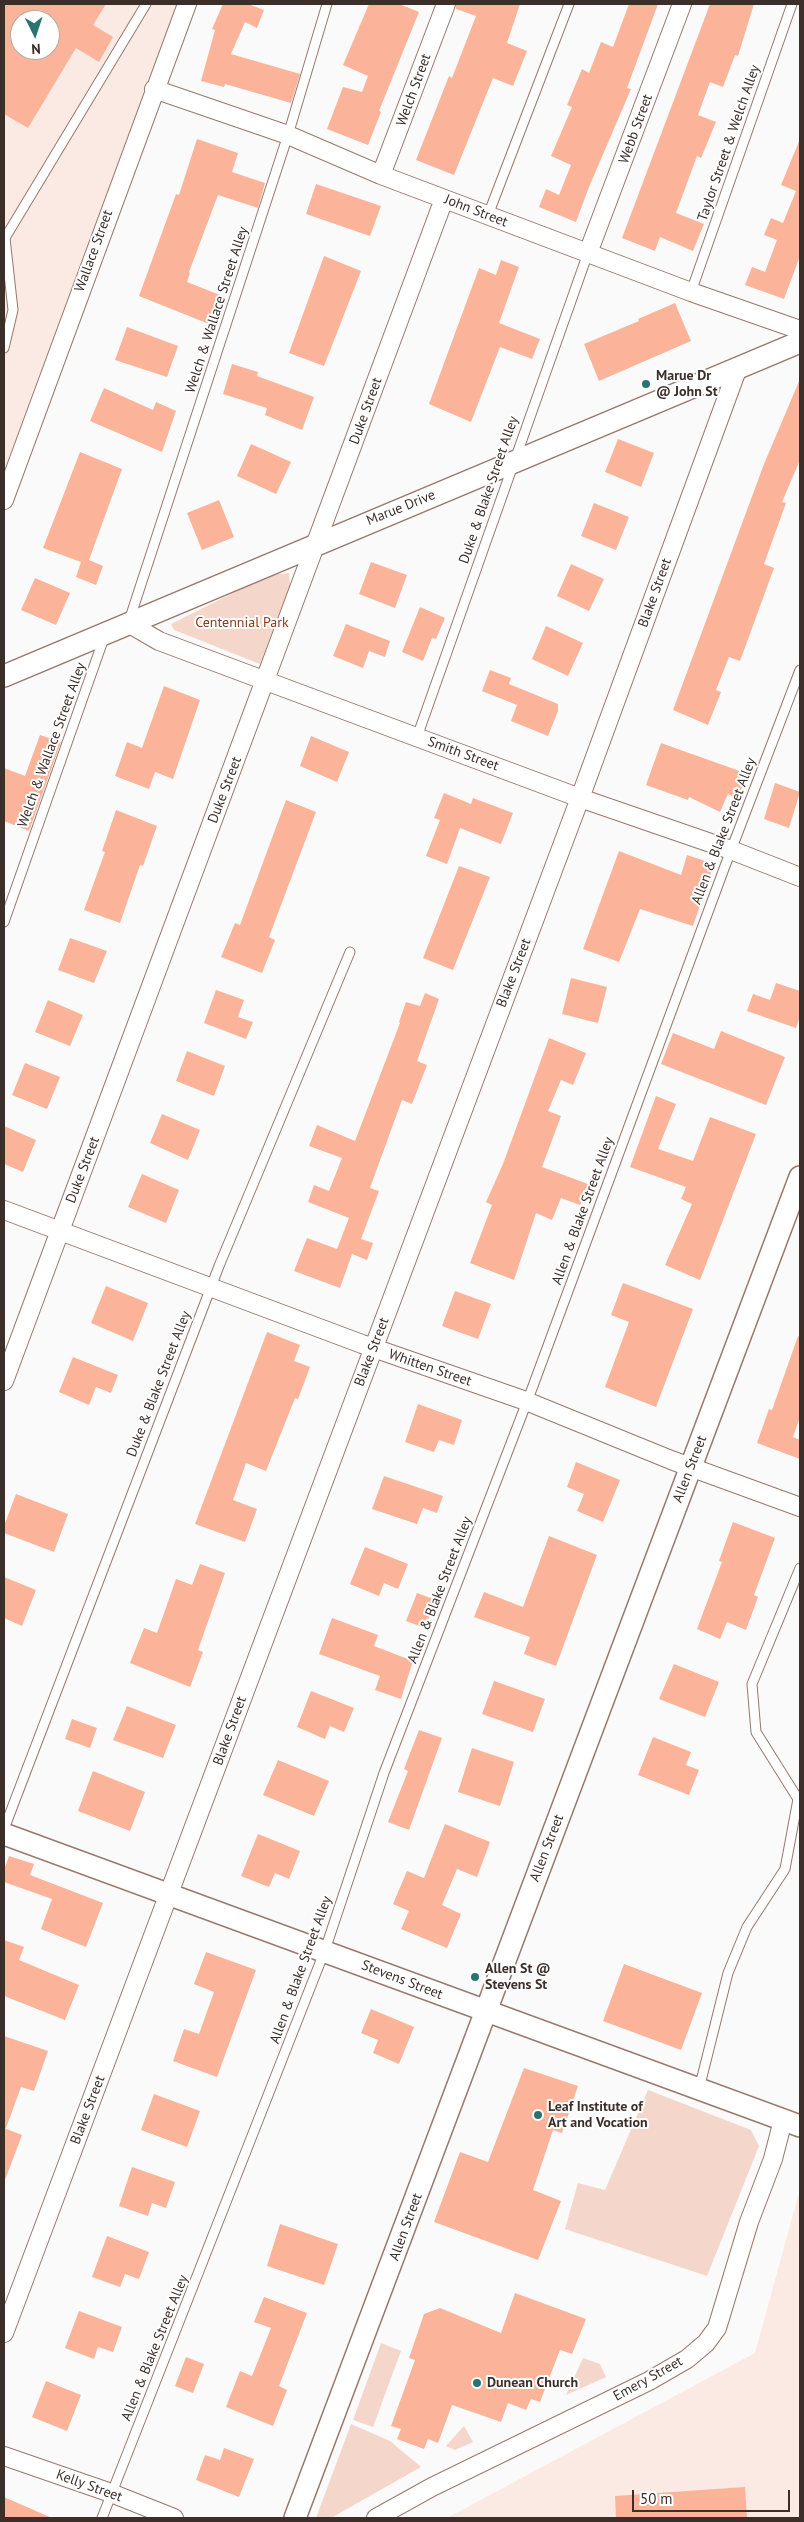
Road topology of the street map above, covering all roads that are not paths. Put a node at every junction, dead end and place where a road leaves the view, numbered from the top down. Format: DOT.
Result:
graph roads {
  1 [pos="146,4"];
  2 [pos="187,4"];
  3 [pos="327,4"];
  4 [pos="446,4"];
  5 [pos="569,4"];
  6 [pos="682,4"];
  7 [pos="792,4"];
  8 [pos="154,88"];
  9 [pos="288,135"];
  10 [pos="381,175"];
  11 [pos="444,199"];
  12 [pos="488,215"];
  13 [pos="588,253"];
  14 [pos="691,292"];
  15 [pos="800,330"];
  16 [pos="800,342"];
  17 [pos="4,348"];
  18 [pos="737,370"];
  19 [pos="513,462"];
  20 [pos="4,500"];
  21 [pos="318,543"];
  22 [pos="128,623"];
  23 [pos="106,633"];
  24 [pos="800,670"];
  25 [pos="4,676"];
  26 [pos="266,681"];
  27 [pos="417,737"];
  28 [pos="580,798"];
  29 [pos="731,850"];
  30 [pos="800,877"];
  31 [pos="4,922"];
  32 [pos="350,952"];
  33 [pos="800,1177"];
  34 [pos="4,1210"];
  35 [pos="60,1231"];
  36 [pos="211,1287"];
  37 [pos="374,1348"];
  38 [pos="4,1381"];
  39 [pos="526,1401"];
  40 [pos="691,1467"];
  41 [pos="800,1507"];
  42 [pos="800,1568"];
  43 [pos="4,1829"];
  44 [pos="4,1834"];
  45 [pos="169,1894"];
  46 [pos="325,1950"];
  47 [pos="486,2011"];
  48 [pos="699,2089"];
  49 [pos="792,2123"];
  50 [pos="4,2333"];
  51 [pos="4,2456"];
  52 [pos="111,2493"];
  53 [pos="102,2518"];
  54 [pos="174,2518"];
  55 [pos="295,2518"];
  56 [pos="376,2518"];
  1 -- 17 [label="lane"];
  2 -- 8 [label="street, Wallace Street"];
  3 -- 9 [label="lane, Welch & Wallace Street Alley"];
  4 -- 10 [label="street, Welch Street"];
  5 -- 12 [label="lane"];
  6 -- 13 [label="street, Webb Street"];
  7 -- 14 [label="lane, Taylor Street & Welch Alley"];
  8 -- 9 [label="street, John Street"];
  8 -- 20 [label="street, Wallace Street"];
  9 -- 10 [label="street, John Street"];
  9 -- 22 [label="lane, Welch & Wallace Street Alley"];
  10 -- 11 [label="street, John Street"];
  11 -- 12 [label="street, John Street"];
  11 -- 21 [label="street, Duke Street"];
  12 -- 13 [label="street, John Street"];
  13 -- 14 [label="street, John Street"];
  13 -- 19 [label="lane, Duke & Blake Street Alley"];
  14 -- 15 [label="street, John Street"];
  16 -- 18 [label="street, Marue Drive"];
  18 -- 19 [label="street, Marue Drive"];
  18 -- 28 [label="street, Blake Street"];
  19 -- 21 [label="street, Marue Drive"];
  19 -- 27 [label="lane, Duke & Blake Street Alley"];
  21 -- 22 [label="street, Marue Drive"];
  21 -- 26 [label="street, Duke Street"];
  22 -- 23 [label="street, Marue Drive"];
  22 -- 26 [label="street, Smith Street"];
  23 -- 25 [label="street, Marue Drive"];
  23 -- 31 [label="lane, Welch & Wallace Street Alley"];
  24 -- 29 [label="lane, Allen & Blake Street Alley"];
  26 -- 27 [label="street, Smith Street"];
  26 -- 35 [label="street, Duke Street"];
  27 -- 28 [label="street, Smith Street"];
  28 -- 29 [label="street, Smith Street"];
  28 -- 37 [label="street, Blake Street"];
  29 -- 30 [label="street, Smith Street"];
  29 -- 39 [label="lane, Allen & Blake Street Alley"];
  32 -- 36 [label="lane, Duke & Blake Street Alley"];
  33 -- 40 [label="street, Allen Street"];
  34 -- 35 [label="street, Whitten Street"];
  35 -- 36 [label="street, Whitten Street"];
  35 -- 38 [label="street, Duke Street"];
  36 -- 37 [label="street, Whitten Street"];
  36 -- 43 [label="lane, Duke & Blake Street Alley"];
  37 -- 39 [label="street, Whitten Street"];
  37 -- 45 [label="street, Blake Street"];
  39 -- 40 [label="street, Whitten Street"];
  39 -- 46 [label="lane, Allen & Blake Street Alley"];
  40 -- 41 [label="street, Whitten Street"];
  40 -- 47 [label="street, Allen Street"];
  42 -- 48 [label="lane"];
  44 -- 45 [label="street, Stevens Street"];
  45 -- 46 [label="street, Stevens Street"];
  45 -- 50 [label="street, Blake Street"];
  46 -- 47 [label="street, Stevens Street"];
  46 -- 52 [label="lane, Allen & Blake Street Alley"];
  47 -- 48 [label="street, Stevens Street"];
  47 -- 55 [label="street, Allen Street"];
  48 -- 49 [label="street, Stevens Street"];
  49 -- 56 [label="street, Emery Street"];
  51 -- 52 [label="street, Kelly Street"];
  52 -- 53 [label="lane, Allen & Blake Street Alley"];
  52 -- 54 [label="street, Kelly Street"];
}
